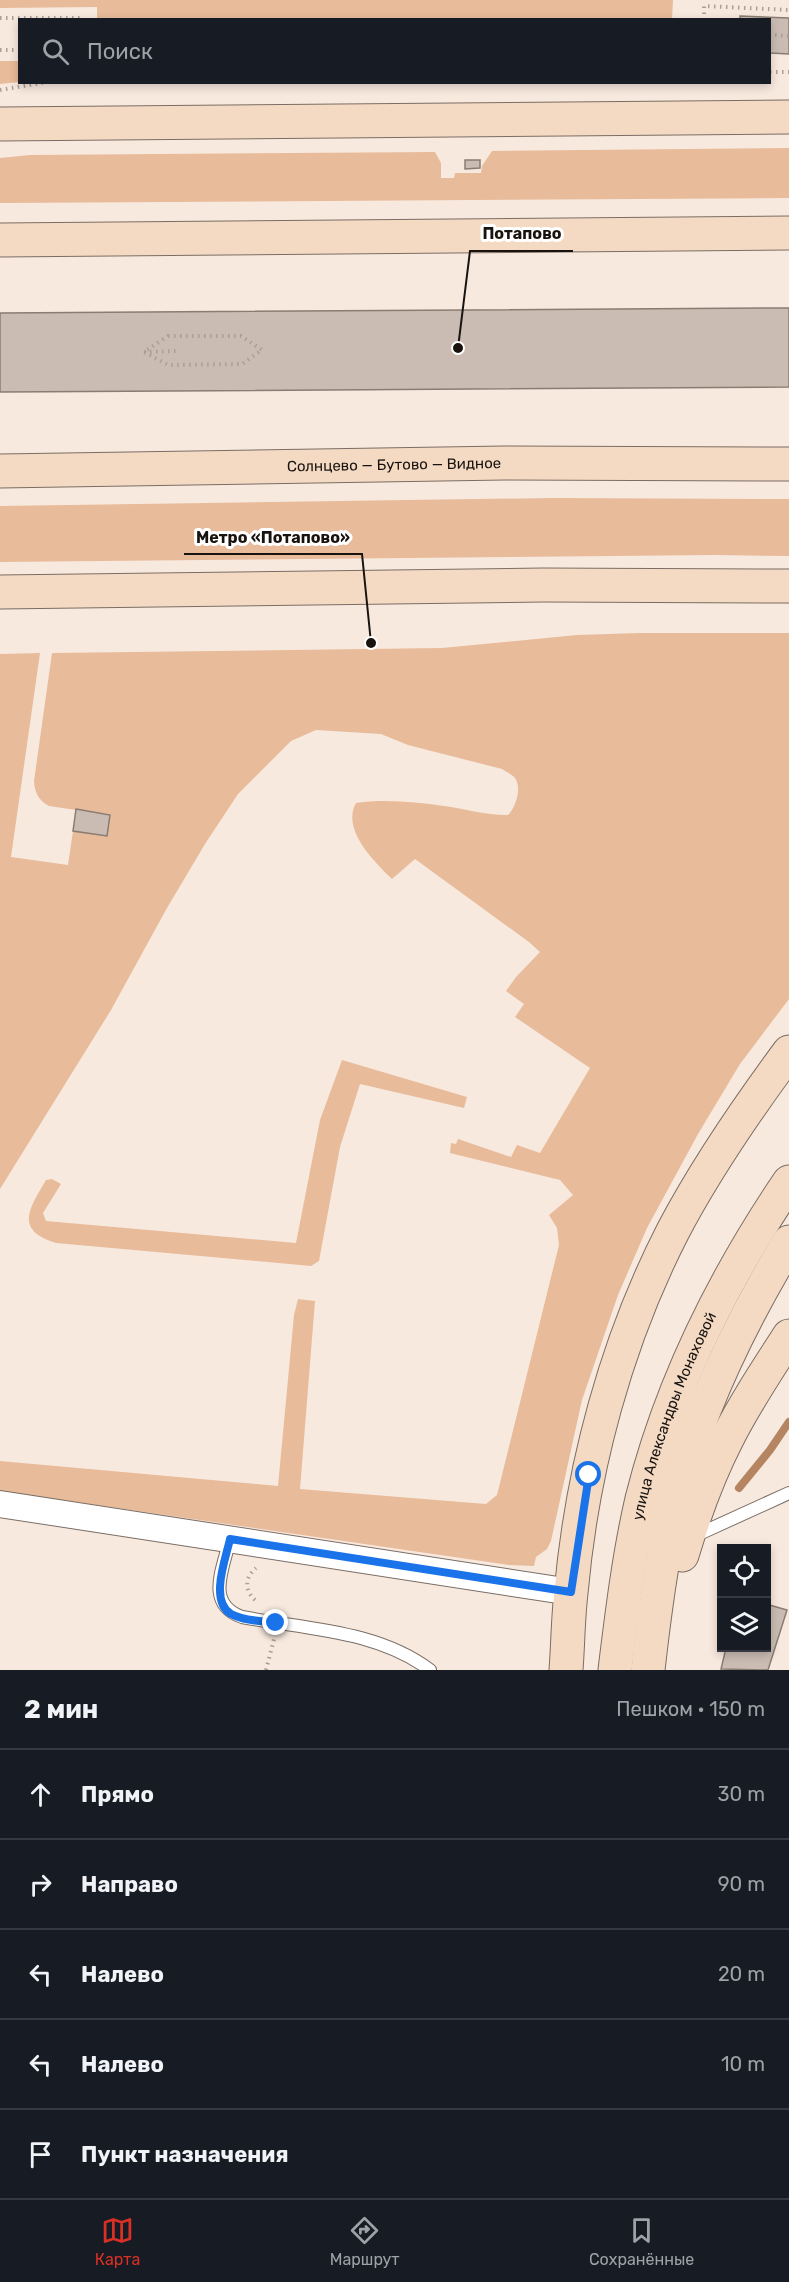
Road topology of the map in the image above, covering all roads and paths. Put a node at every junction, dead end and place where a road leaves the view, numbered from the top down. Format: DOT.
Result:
graph roads {
  1 [pos="789,10"];
  2 [pos="0,18"];
  3 [pos="18,18"];
  4 [pos="18,18"];
  5 [pos="81,18"];
  6 [pos="704,18"];
  7 [pos="775,35"];
  8 [pos="789,36"];
  9 [pos="0,50"];
  10 [pos="18,50"];
  11 [pos="771,72"];
  12 [pos="789,72"];
  13 [pos="36,84"];
  14 [pos="0,90"];
  15 [pos="789,117"];
  16 [pos="0,124"];
  17 [pos="789,233"];
  18 [pos="0,240"];
  19 [pos="178,351"];
  20 [pos="144,352"];
  21 [pos="789,464"];
  22 [pos="0,471"];
  23 [pos="789,586"];
  24 [pos="0,592"];
  25 [pos="789,1052"];
  26 [pos="789,1182"];
  27 [pos="789,1242"];
  28 [pos="789,1336"];
  29 [pos="789,1493"];
  30 [pos="0,1504"];
  31 [pos="679,1531"];
  32 [pos="230,1539"];
  33 [pos="571,1592"];
  34 [pos="274,1638"];
  35 [pos="649,1662"];
  36 [pos="266,1670"];
  37 [pos="430,1670"];
  38 [pos="566,1670"];
  39 [pos="615,1670"];
  1 -- 6 [label="path"];
  2 -- 3 [label="path"];
  4 -- 5 [label="path"];
  7 -- 8 [label="path"];
  9 -- 10 [label="path"];
  11 -- 12 [label="path"];
  13 -- 14 [label="path"];
  15 -- 16 [label="main road"];
  17 -- 18 [label="main road"];
  19 -- 20 [label="path"];
  20 -- 20 [label="path"];
  21 -- 22 [label="main road, Солнцево — Бутово — Видное"];
  23 -- 24 [label="main road"];
  25 -- 33 [label="main road"];
  26 -- 39 [label="main road, улица Александры Монаховой"];
  27 -- 31 [label="main road, улица Александры Монаховой"];
  28 -- 31 [label="main road"];
  29 -- 31 [label="lane"];
  30 -- 32 [label="street"];
  31 -- 35 [label="main road, улица Александры Монаховой"];
  32 -- 33 [label="street"];
  32 -- 37 [label="lane"];
  33 -- 38 [label="main road"];
  34 -- 36 [label="path"];
}
